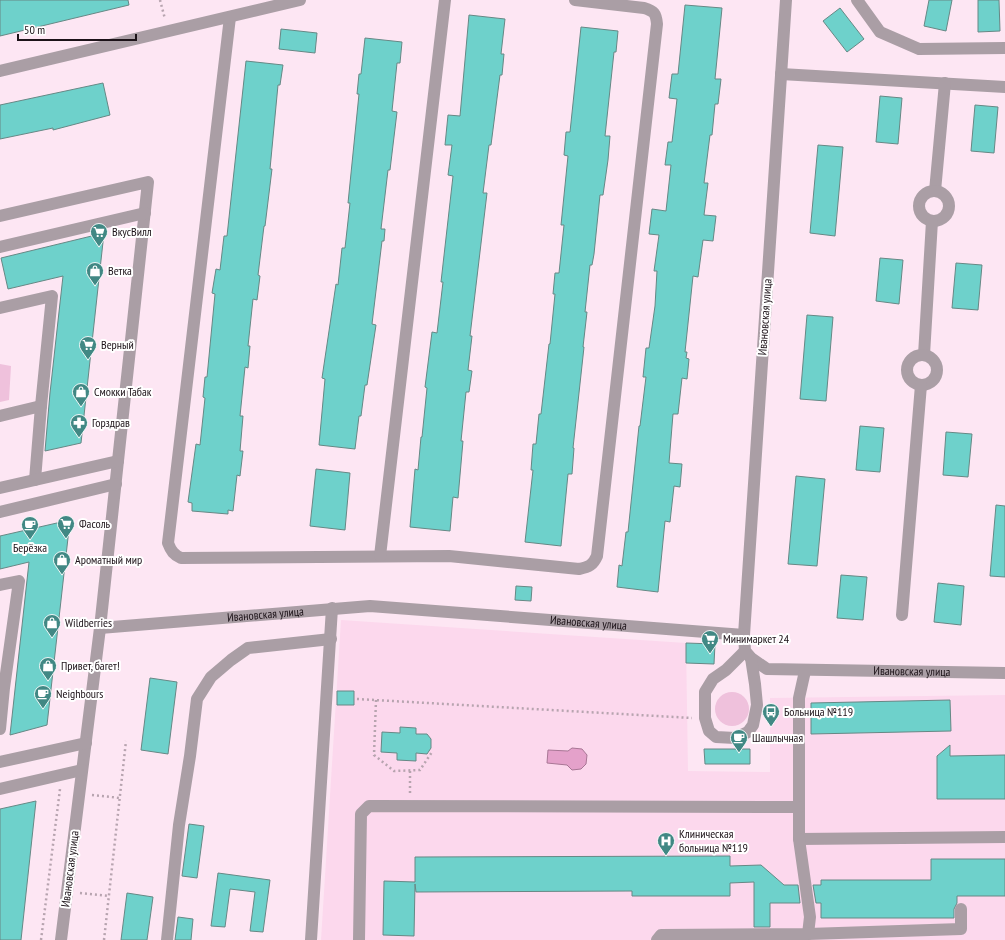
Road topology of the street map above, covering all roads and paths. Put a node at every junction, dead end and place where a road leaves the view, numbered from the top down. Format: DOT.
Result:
graph roads {
  1 [pos="160,0"];
  2 [pos="300,0"];
  3 [pos="445,0"];
  4 [pos="575,0"];
  5 [pos="786,0"];
  6 [pos="857,0"];
  7 [pos="230,17"];
  8 [pos="168,31"];
  9 [pos="1005,48"];
  10 [pos="0,71"];
  11 [pos="780,74"];
  12 [pos="945,83"];
  13 [pos="1005,87"];
  14 [pos="935,191"];
  15 [pos="145,213"];
  16 [pos="0,216"];
  17 [pos="932,221"];
  18 [pos="0,247"];
  19 [pos="0,308"];
  20 [pos="924,355"];
  21 [pos="921,385"];
  22 [pos="41,406"];
  23 [pos="0,416"];
  24 [pos="118,461"];
  25 [pos="35,480"];
  26 [pos="116,484"];
  27 [pos="0,488"];
  28 [pos="0,512"];
  29 [pos="380,556"];
  30 [pos="0,585"];
  31 [pos="332,608"];
  32 [pos="902,615"];
  33 [pos="100,628"];
  34 [pos="744,635"];
  35 [pos="331,639"];
  36 [pos="748,655"];
  37 [pos="805,671"];
  38 [pos="1005,673"];
  39 [pos="2,688"];
  40 [pos="357,699"];
  41 [pos="376,700"];
  42 [pos="705,718"];
  43 [pos="0,729"];
  44 [pos="126,741"];
  45 [pos="86,743"];
  46 [pos="432,752"];
  47 [pos="0,762"];
  48 [pos="82,770"];
  49 [pos="410,771"];
  50 [pos="62,775"];
  51 [pos="0,789"];
  52 [pos="80,793"];
  53 [pos="120,798"];
  54 [pos="410,806"];
  55 [pos="799,807"];
  56 [pos="1005,837"];
  57 [pos="799,839"];
  58 [pos="67,892"];
  59 [pos="109,896"];
  60 [pos="961,909"];
  61 [pos="808,934"];
  62 [pos="41,940"];
  63 [pos="62,940"];
  64 [pos="104,940"];
  65 [pos="167,940"];
  66 [pos="311,940"];
  67 [pos="359,940"];
  68 [pos="657,940"];
  1 -- 8 [label="path"];
  2 -- 7 [label="street"];
  3 -- 29 [label="street"];
  4 -- 29 [label="street"];
  5 -- 11 [label="street, Ивановская улица"];
  6 -- 9 [label="street"];
  7 -- 8 [label="street"];
  7 -- 29 [label="street"];
  8 -- 10 [label="street"];
  11 -- 12 [label="street"];
  11 -- 34 [label="street, Ивановская улица"];
  12 -- 13 [label="street"];
  12 -- 14 [label="street"];
  14 -- 17 [label="street"];
  14 -- 17 [label="street"];
  15 -- 16 [label="street"];
  15 -- 18 [label="street"];
  15 -- 24 [label="street"];
  17 -- 20 [label="street"];
  19 -- 22 [label="street"];
  20 -- 21 [label="street"];
  20 -- 21 [label="street"];
  21 -- 32 [label="street"];
  22 -- 23 [label="street"];
  22 -- 25 [label="street"];
  24 -- 25 [label="street"];
  24 -- 26 [label="street"];
  25 -- 27 [label="street"];
  26 -- 28 [label="street"];
  26 -- 33 [label="street"];
  30 -- 39 [label="street"];
  31 -- 33 [label="street, Ивановская улица"];
  31 -- 34 [label="street, Ивановская улица"];
  31 -- 35 [label="street"];
  33 -- 45 [label="street, Ивановская улица"];
  34 -- 36 [label="street, Ивановская улица"];
  35 -- 65 [label="street"];
  35 -- 66 [label="street"];
  36 -- 37 [label="street, Ивановская улица"];
  36 -- 42 [label="street"];
  36 -- 42 [label="street"];
  37 -- 38 [label="street, Ивановская улица"];
  37 -- 55 [label="street"];
  39 -- 43 [label="street"];
  40 -- 41 [label="path"];
  41 -- 42 [label="path"];
  41 -- 49 [label="path"];
  44 -- 53 [label="path"];
  45 -- 47 [label="street"];
  45 -- 48 [label="street, Ивановская улица"];
  46 -- 49 [label="path"];
  48 -- 50 [label="street"];
  48 -- 52 [label="street, Ивановская улица"];
  49 -- 54 [label="path"];
  50 -- 51 [label="street"];
  50 -- 62 [label="path"];
  52 -- 53 [label="path"];
  52 -- 58 [label="street, Ивановская улица"];
  53 -- 59 [label="path"];
  54 -- 55 [label="street"];
  54 -- 67 [label="street"];
  55 -- 57 [label="street"];
  56 -- 57 [label="street"];
  57 -- 61 [label="street"];
  58 -- 59 [label="path"];
  58 -- 63 [label="street, Ивановская улица"];
  59 -- 64 [label="path"];
  60 -- 61 [label="street"];
  61 -- 68 [label="street"];
}
